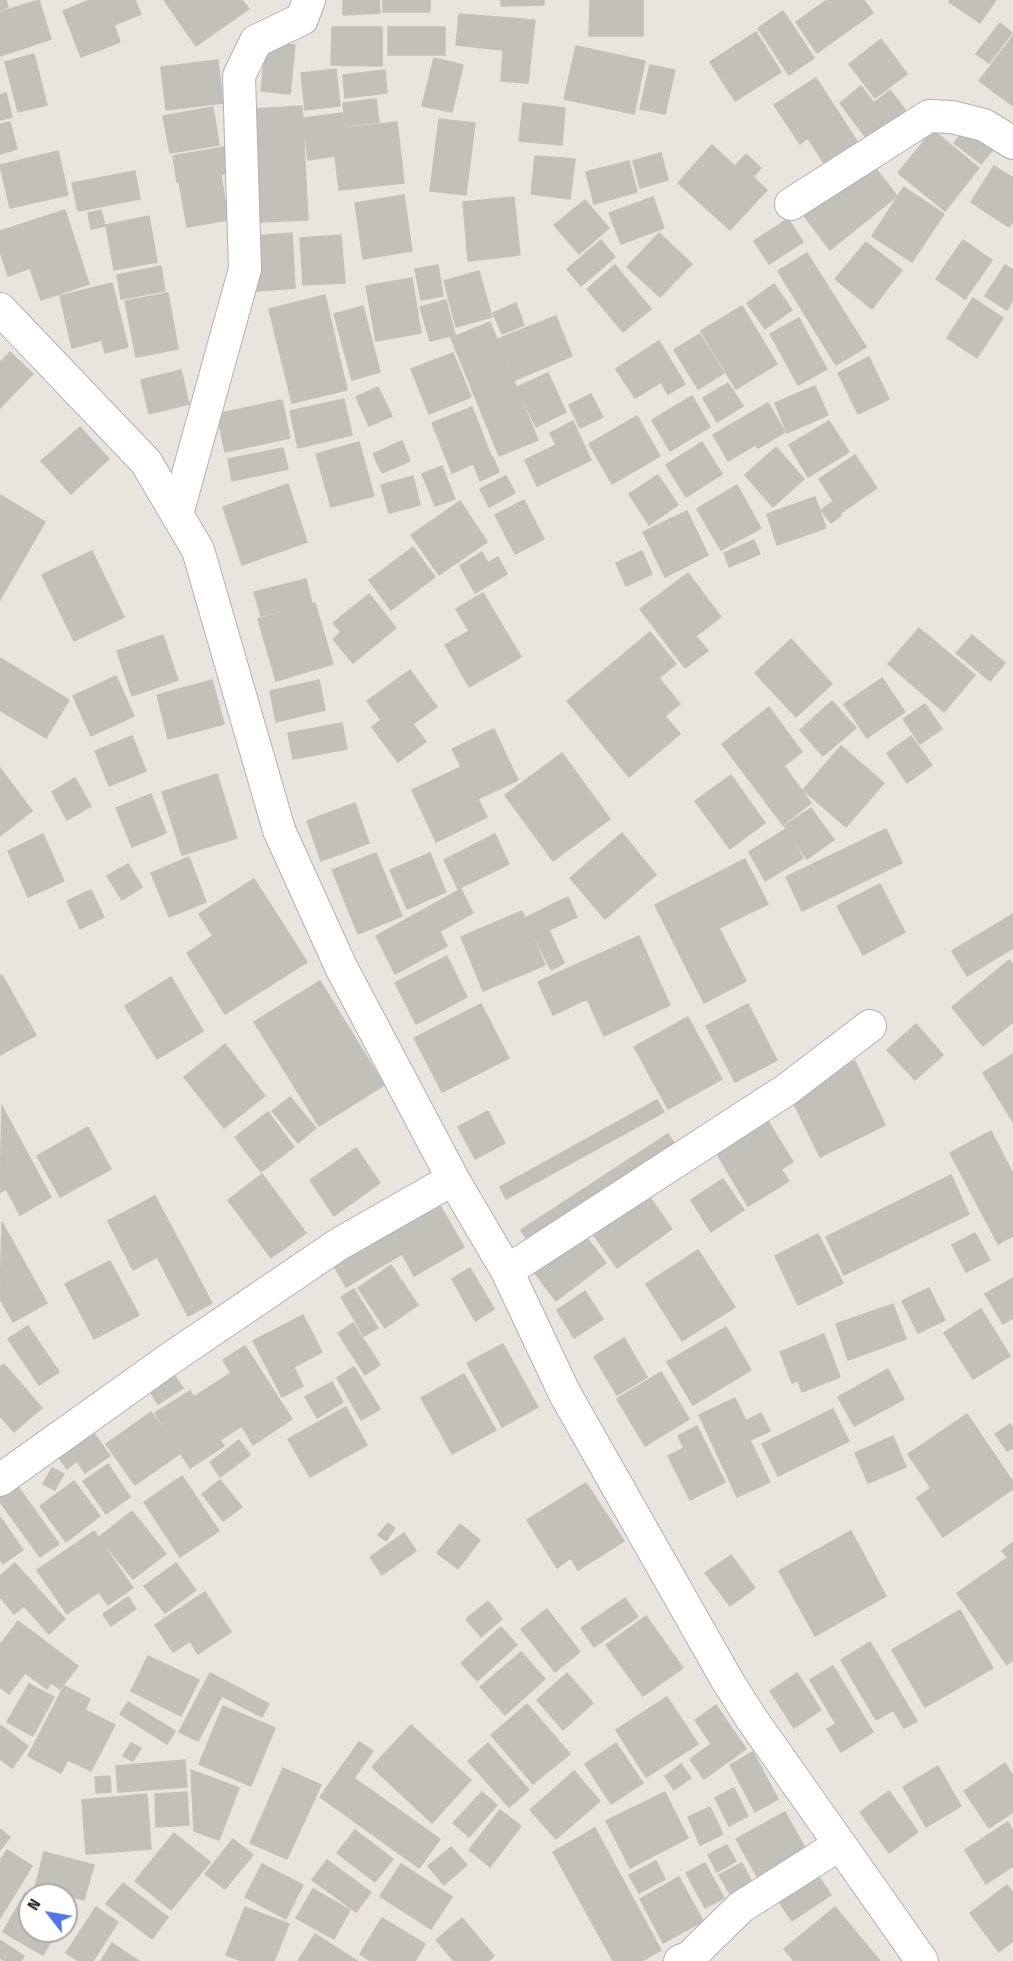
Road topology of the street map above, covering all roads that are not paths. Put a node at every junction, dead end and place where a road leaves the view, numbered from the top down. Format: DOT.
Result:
graph roads {
  1 [pos="309,0"];
  2 [pos="1013,143"];
  3 [pos="791,204"];
  4 [pos="0,309"];
  5 [pos="177,514"];
  6 [pos="870,1026"];
  7 [pos="453,1179"];
  8 [pos="507,1271"];
  9 [pos="0,1479"];
  10 [pos="839,1845"];
  11 [pos="680,1961"];
  12 [pos="922,1961"];
  1 -- 5 [label="street"];
  2 -- 3 [label="street"];
  4 -- 5 [label="street"];
  5 -- 7 [label="street"];
  6 -- 8 [label="street"];
  7 -- 8 [label="street"];
  7 -- 9 [label="street"];
  8 -- 10 [label="street"];
  10 -- 11 [label="street"];
  10 -- 12 [label="street"];
}
